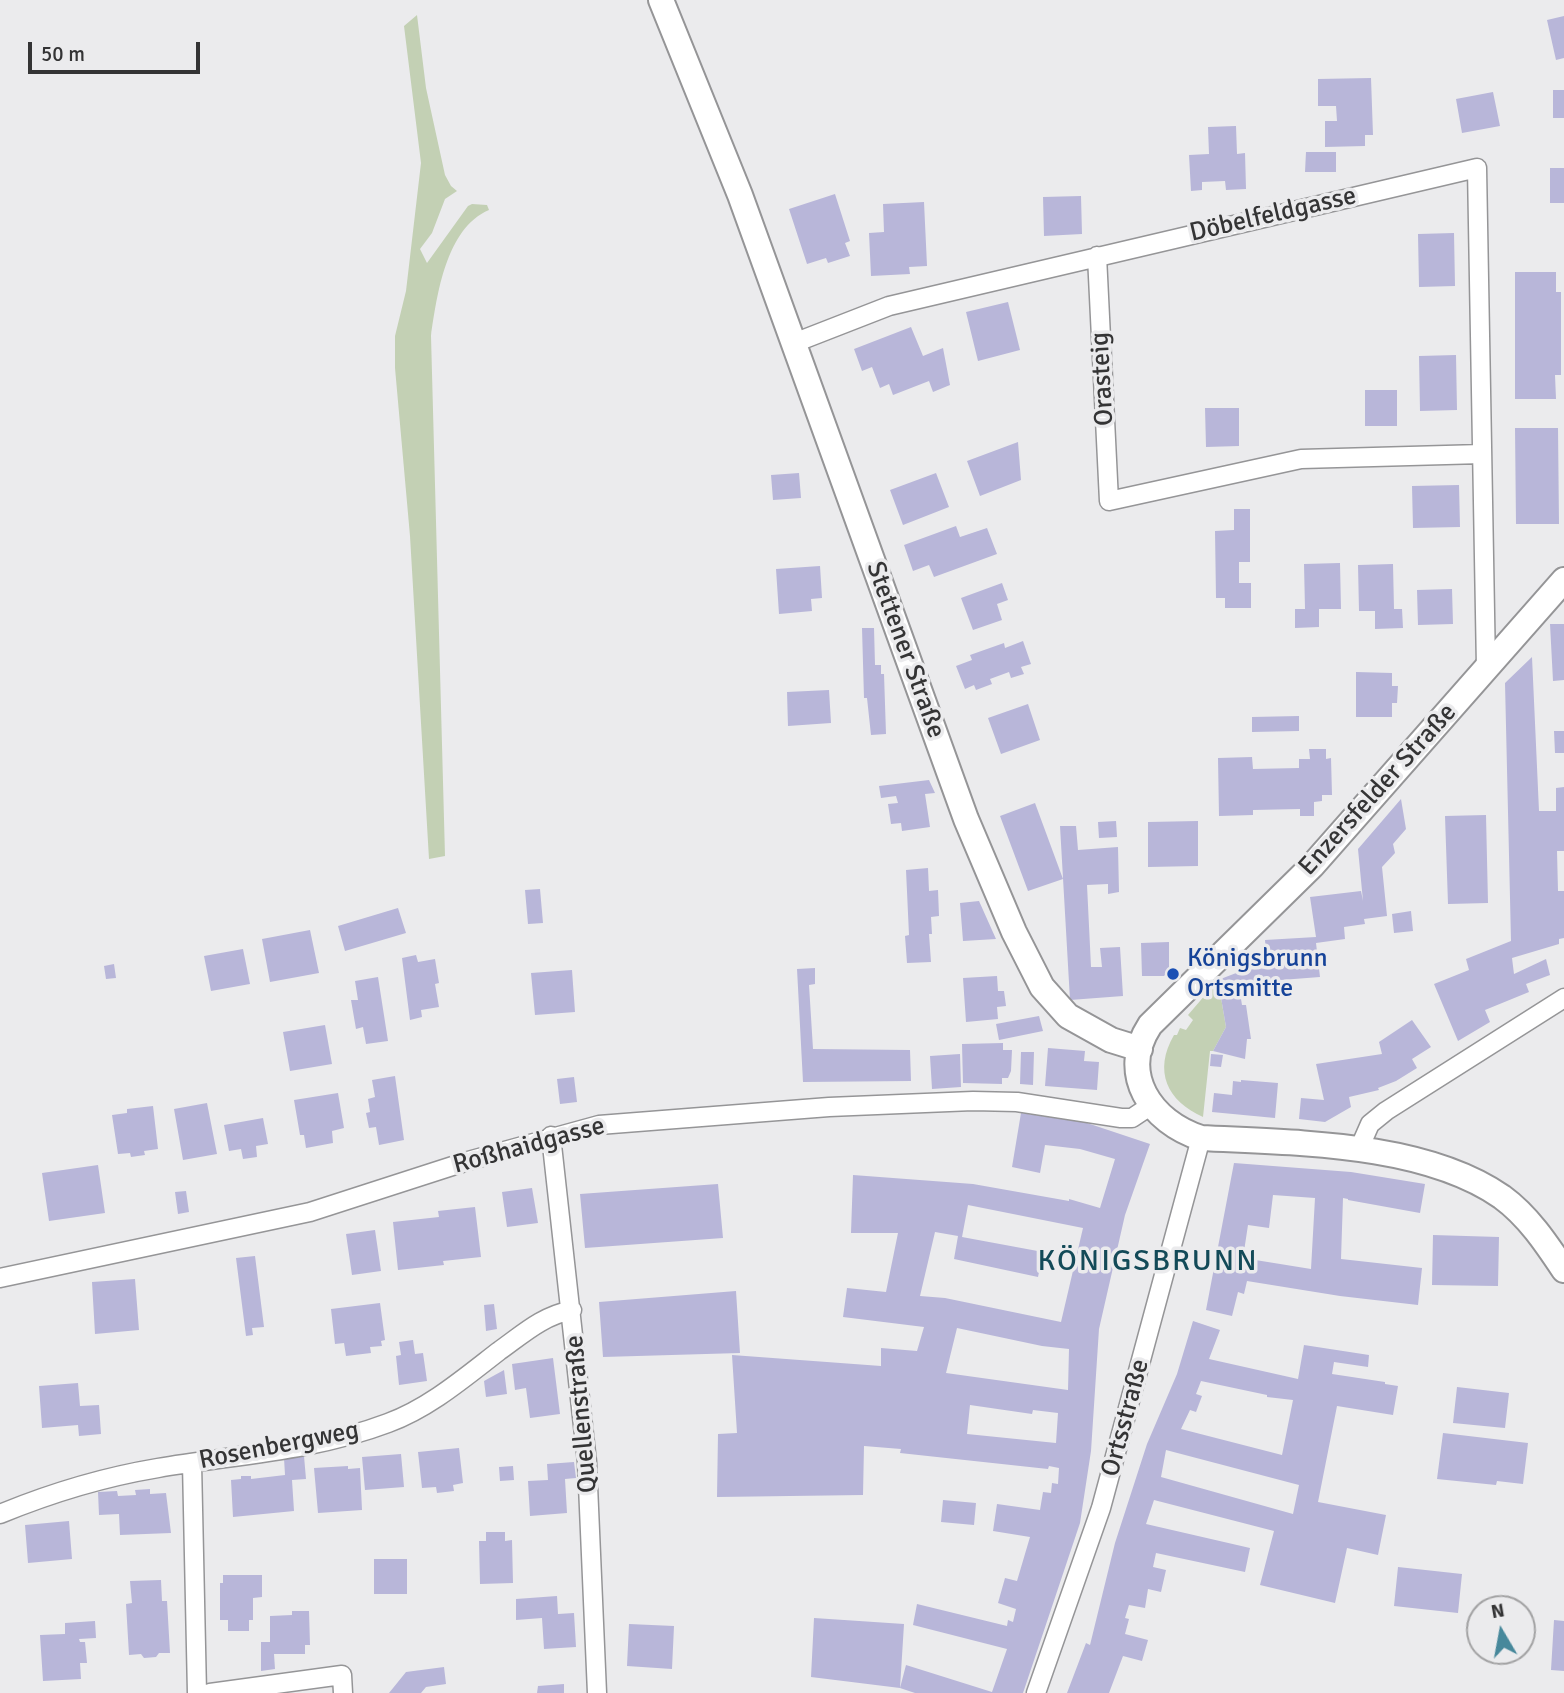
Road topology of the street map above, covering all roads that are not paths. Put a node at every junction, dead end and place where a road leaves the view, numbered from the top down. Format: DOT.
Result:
graph roads {
  1 [pos="661,0"];
  2 [pos="1097,256"];
  3 [pos="794,343"];
  4 [pos="1482,454"];
  5 [pos="1564,580"];
  6 [pos="1486,668"];
  7 [pos="1564,998"];
  8 [pos="1140,1049"];
  9 [pos="1150,1106"];
  10 [pos="551,1136"];
  11 [pos="1201,1138"];
  12 [pos="1359,1149"];
  13 [pos="1564,1270"];
  14 [pos="0,1278"];
  15 [pos="572,1310"];
  16 [pos="192,1463"];
  17 [pos="0,1514"];
  18 [pos="197,1693"];
  19 [pos="210,1693"];
  20 [pos="343,1693"];
  21 [pos="597,1693"];
  22 [pos="1036,1693"];
  1 -- 3 [label="street, Stettener Straße"];
  2 -- 3 [label="street, Döbelfeldgasse"];
  2 -- 4 [label="street, Orasteig"];
  2 -- 4 [label="street, Döbelfeldgasse"];
  3 -- 8 [label="street, Stettener Straße"];
  4 -- 6 [label="street, Döbelfeldgasse"];
  5 -- 6 [label="street, Enzersfelder Straße"];
  6 -- 8 [label="street, Enzersfelder Straße"];
  7 -- 12 [label="street"];
  8 -- 9 [label="street"];
  9 -- 10 [label="street, Roßhaidgasse"];
  9 -- 11 [label="street"];
  10 -- 14 [label="street, Roßhaidgasse"];
  10 -- 15 [label="street, Quellenstraße"];
  11 -- 12 [label="street"];
  11 -- 22 [label="street, Ortsstraße"];
  12 -- 13 [label="street"];
  15 -- 16 [label="street, Rosenbergweg"];
  15 -- 21 [label="street, Quellenstraße"];
  16 -- 17 [label="street, Rosenbergweg"];
  16 -- 18 [label="street"];
  19 -- 20 [label="street"];
}
